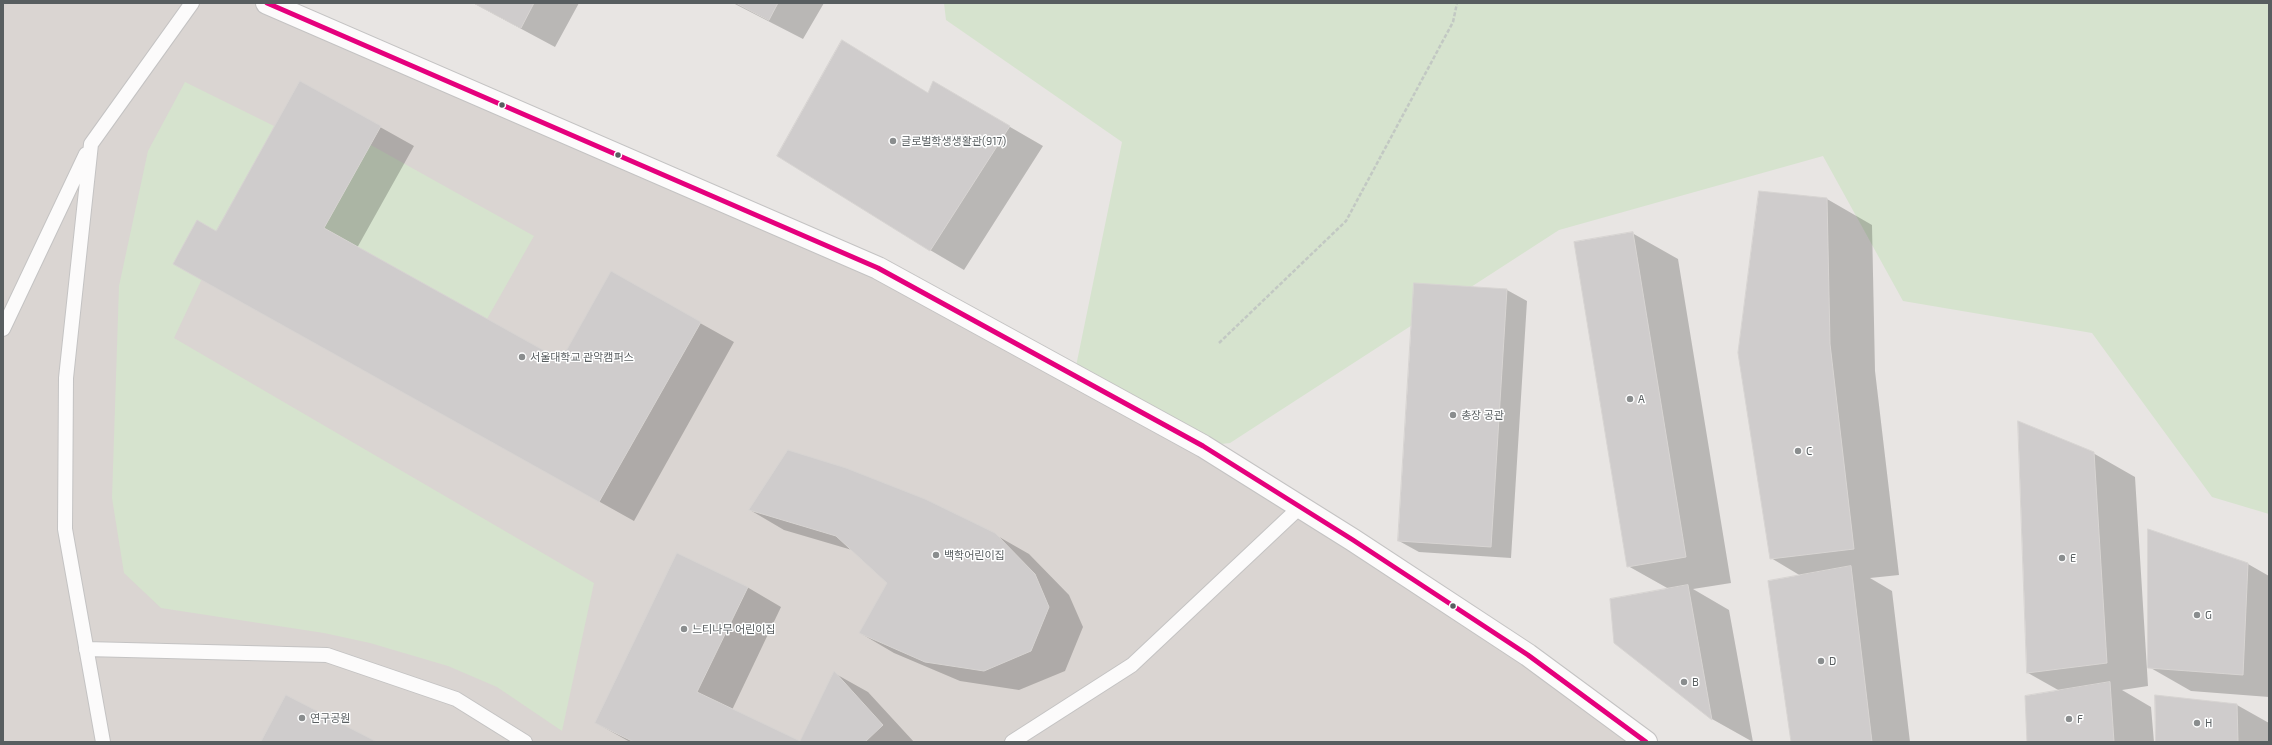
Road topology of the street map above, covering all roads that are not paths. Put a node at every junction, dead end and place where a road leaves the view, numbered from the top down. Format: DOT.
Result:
graph roads {
  1 [pos="192,3"];
  2 [pos="267,3"];
  3 [pos="91,144"];
  4 [pos="878,268"];
  5 [pos="3,329"];
  6 [pos="1203,446"];
  7 [pos="1300,506"];
  8 [pos="86,649"];
  9 [pos="104,742"];
  10 [pos="525,742"];
  11 [pos="1012,742"];
  12 [pos="1646,742"];
  1 -- 3 [label="lane"];
  2 -- 4 [label="lane"];
  3 -- 5 [label="lane"];
  3 -- 8 [label="lane"];
  4 -- 6 [label="street"];
  6 -- 7 [label="lane"];
  7 -- 11 [label="lane"];
  7 -- 12 [label="lane"];
  8 -- 9 [label="lane"];
  8 -- 10 [label="lane"];
}
